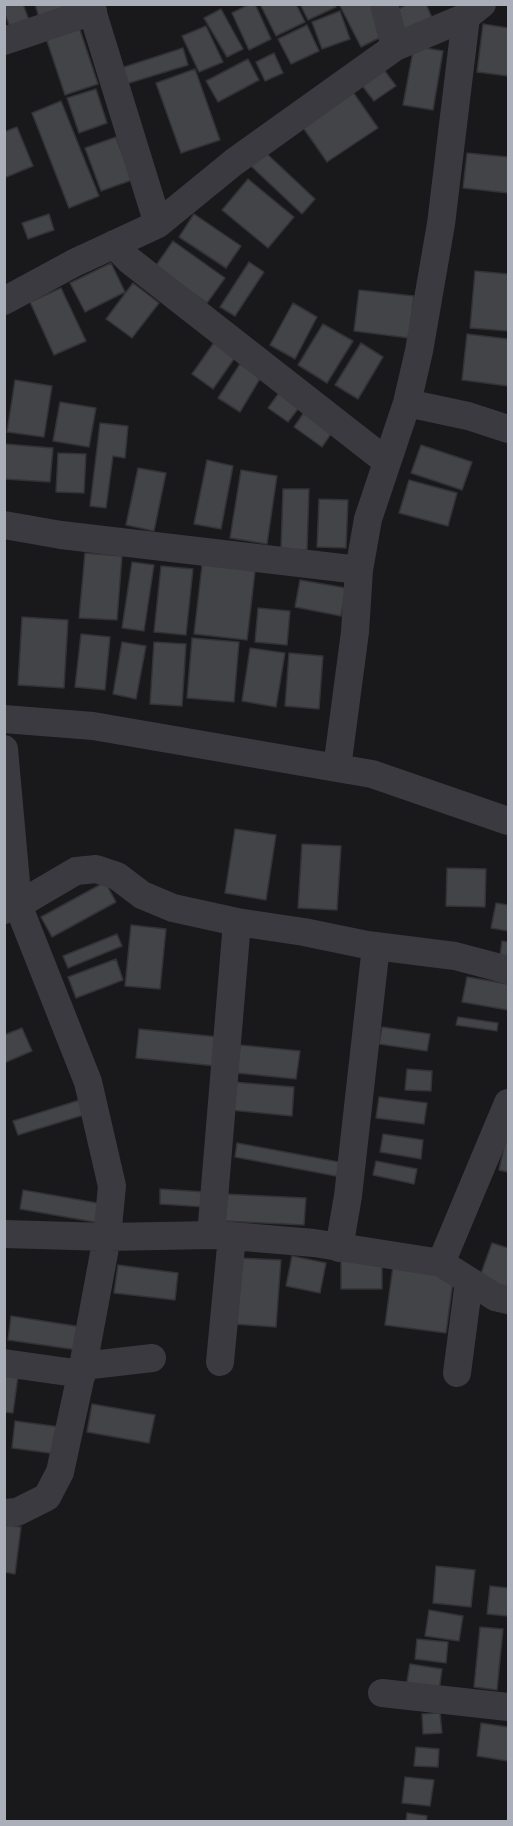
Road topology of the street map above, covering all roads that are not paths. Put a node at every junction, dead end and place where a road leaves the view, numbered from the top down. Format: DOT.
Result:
graph roads {
  1 [pos="384,4"];
  2 [pos="91,8"];
  3 [pos="474,11"];
  4 [pos="4,41"];
  5 [pos="395,47"];
  6 [pos="158,224"];
  7 [pos="114,244"];
  8 [pos="4,301"];
  9 [pos="406,403"];
  10 [pos="508,429"];
  11 [pos="386,461"];
  12 [pos="4,525"];
  13 [pos="359,570"];
  14 [pos="4,719"];
  15 [pos="4,749"];
  16 [pos="337,768"];
  17 [pos="508,821"];
  18 [pos="11,907"];
  19 [pos="237,922"];
  20 [pos="376,946"];
  21 [pos="508,970"];
  22 [pos="508,1104"];
  23 [pos="4,1234"];
  24 [pos="221,1236"];
  25 [pos="107,1237"];
  26 [pos="339,1248"];
  27 [pos="441,1263"];
  28 [pos="469,1281"];
  29 [pos="508,1300"];
  30 [pos="152,1358"];
  31 [pos="220,1362"];
  32 [pos="4,1363"];
  33 [pos="83,1370"];
  34 [pos="457,1373"];
  35 [pos="4,1513"];
  36 [pos="382,1693"];
  37 [pos="508,1707"];
  1 -- 5 [label="street"];
  2 -- 4 [label="street"];
  2 -- 6 [label="street"];
  3 -- 5 [label="street"];
  3 -- 9 [label="street"];
  5 -- 6 [label="street"];
  6 -- 7 [label="street"];
  7 -- 8 [label="street"];
  7 -- 11 [label="street"];
  9 -- 10 [label="street"];
  9 -- 11 [label="street"];
  11 -- 13 [label="street"];
  12 -- 13 [label="street"];
  13 -- 16 [label="street"];
  14 -- 16 [label="street"];
  15 -- 18 [label="street"];
  16 -- 17 [label="street"];
  18 -- 19 [label="street"];
  18 -- 25 [label="street"];
  19 -- 20 [label="street"];
  19 -- 24 [label="street"];
  20 -- 21 [label="street"];
  20 -- 26 [label="street"];
  22 -- 27 [label="street"];
  23 -- 25 [label="street"];
  24 -- 25 [label="street"];
  24 -- 26 [label="street"];
  24 -- 31 [label="street"];
  25 -- 33 [label="street"];
  26 -- 27 [label="street"];
  27 -- 28 [label="street"];
  28 -- 29 [label="street"];
  28 -- 34 [label="street"];
  30 -- 33 [label="street"];
  32 -- 33 [label="street"];
  33 -- 35 [label="street"];
  36 -- 37 [label="street"];
}
